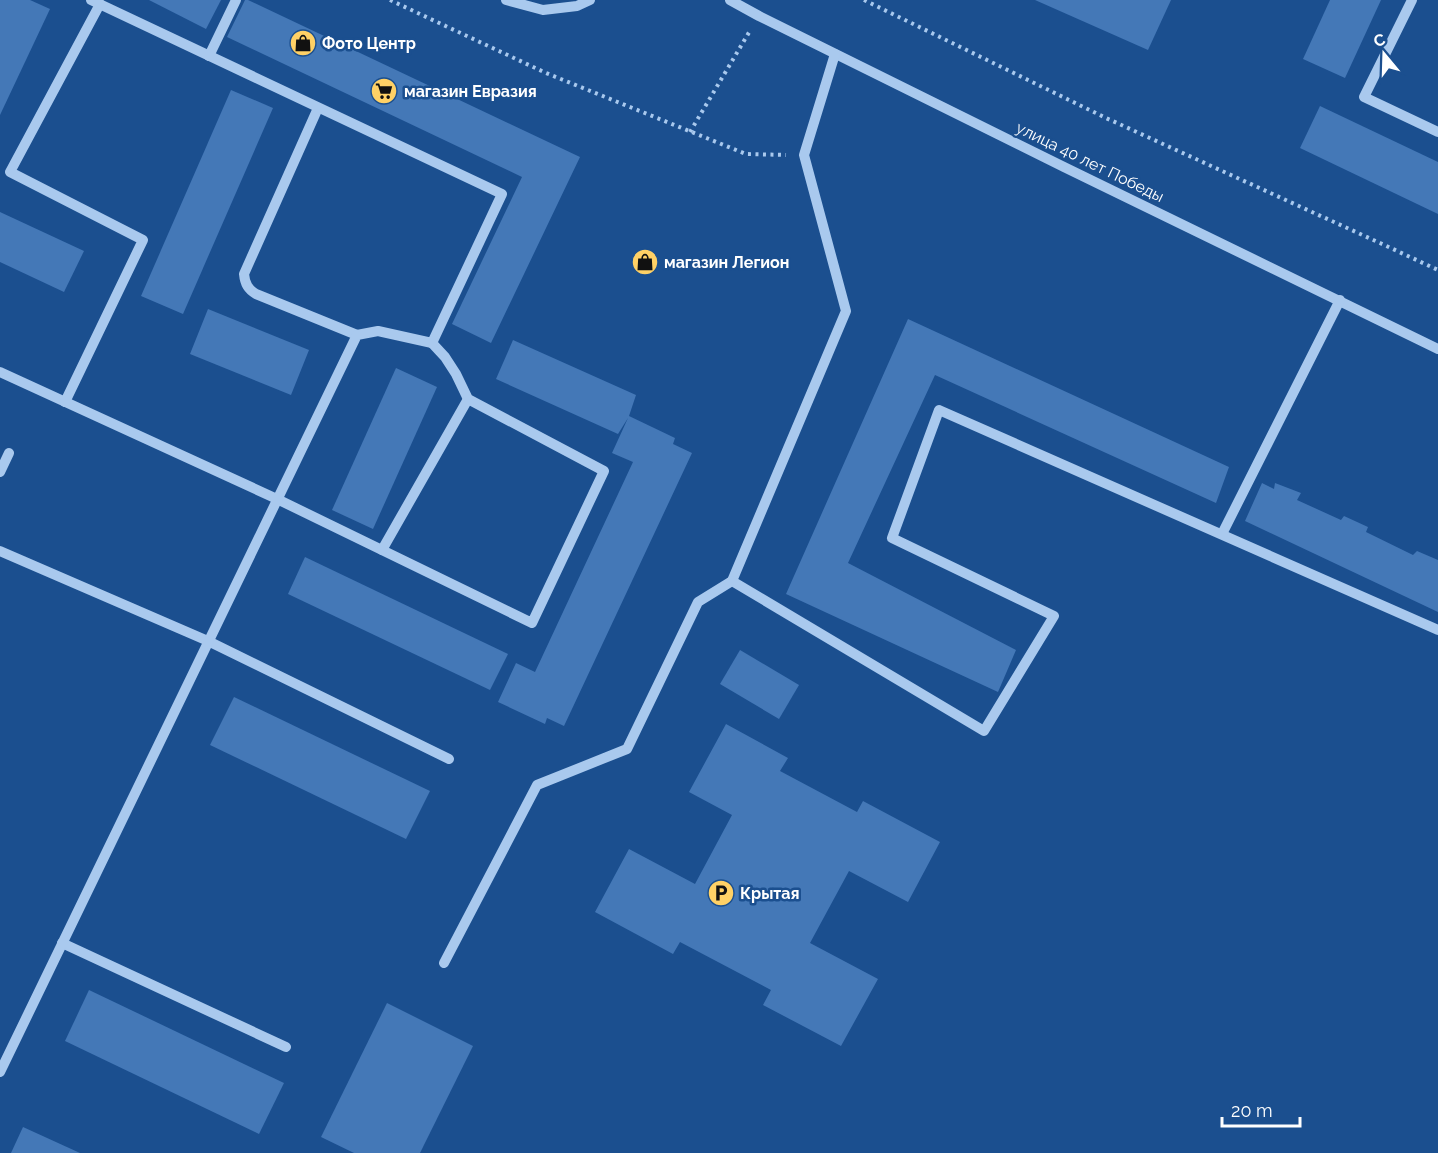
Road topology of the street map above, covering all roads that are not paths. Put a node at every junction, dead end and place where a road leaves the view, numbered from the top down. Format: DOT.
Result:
graph roads {
  1 [pos="236,0"];
  2 [pos="506,0"];
  3 [pos="590,0"];
  4 [pos="730,0"];
  5 [pos="1412,0"];
  6 [pos="96,2"];
  7 [pos="835,54"];
  8 [pos="209,56"];
  9 [pos="318,108"];
  10 [pos="1438,132"];
  11 [pos="1340,300"];
  12 [pos="357,335"];
  13 [pos="432,343"];
  14 [pos="1438,349"];
  15 [pos="0,372"];
  16 [pos="468,399"];
  17 [pos="65,402"];
  18 [pos="9,453"];
  19 [pos="0,472"];
  20 [pos="277,499"];
  21 [pos="1222,534"];
  22 [pos="382,550"];
  23 [pos="0,551"];
  24 [pos="732,581"];
  25 [pos="1438,630"];
  26 [pos="208,641"];
  27 [pos="449,759"];
  28 [pos="62,943"];
  29 [pos="444,963"];
  30 [pos="286,1047"];
  31 [pos="0,1072"];
  1 -- 8 [label="street"];
  2 -- 3 [label="street"];
  4 -- 7 [label="street, улица 40 лет Победы"];
  5 -- 10 [label="street"];
  6 -- 8 [label="street"];
  6 -- 17 [label="street"];
  7 -- 11 [label="street, улица 40 лет Победы"];
  7 -- 24 [label="street"];
  8 -- 9 [label="street"];
  9 -- 12 [label="street"];
  9 -- 13 [label="street"];
  11 -- 14 [label="street, улица 40 лет Победы"];
  11 -- 21 [label="street"];
  12 -- 13 [label="street"];
  12 -- 20 [label="street"];
  13 -- 16 [label="street"];
  15 -- 17 [label="street"];
  16 -- 22 [label="street"];
  16 -- 22 [label="street"];
  17 -- 20 [label="street"];
  18 -- 19 [label="street"];
  20 -- 22 [label="street"];
  20 -- 26 [label="street"];
  21 -- 24 [label="street"];
  21 -- 25 [label="street"];
  23 -- 26 [label="street"];
  24 -- 29 [label="street"];
  26 -- 27 [label="street"];
  26 -- 28 [label="street"];
  28 -- 30 [label="street"];
  28 -- 31 [label="street"];
}
